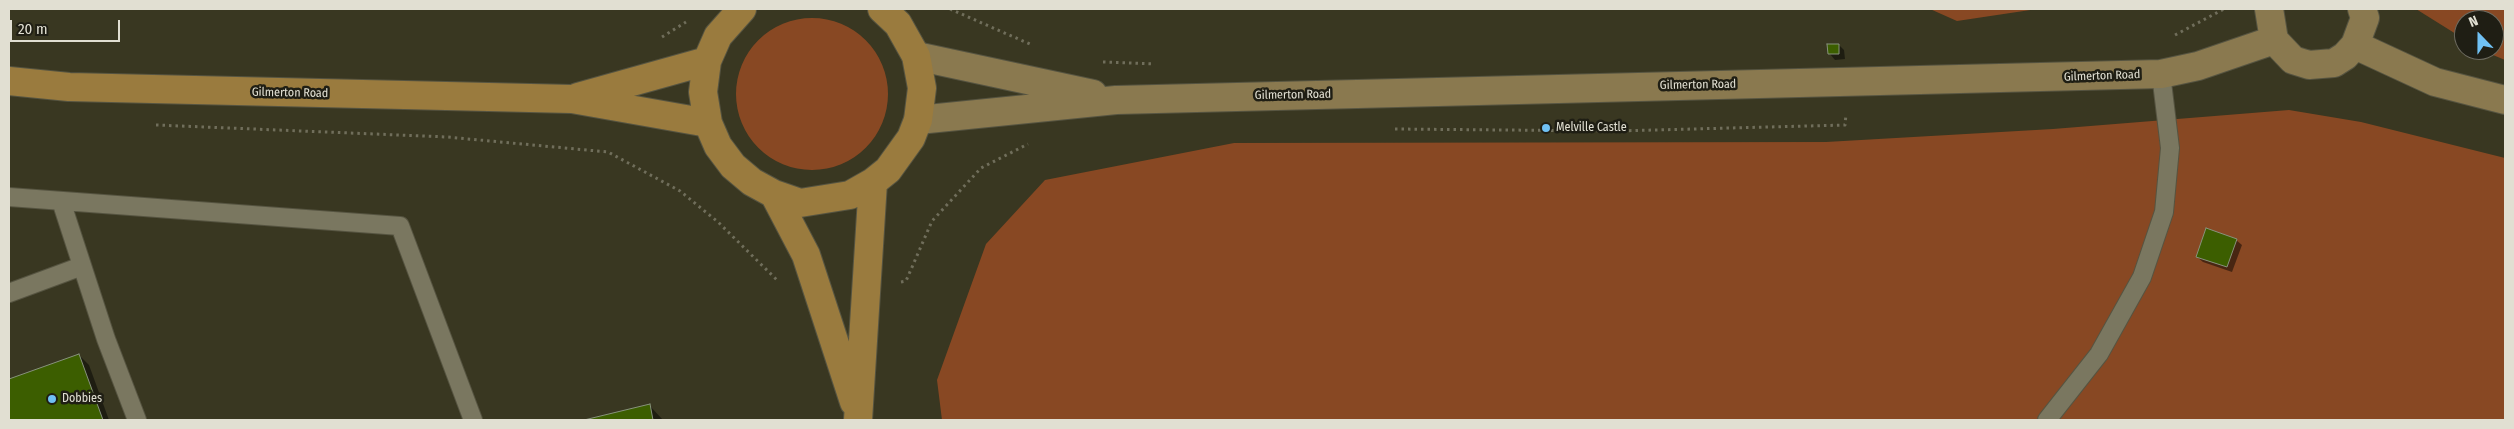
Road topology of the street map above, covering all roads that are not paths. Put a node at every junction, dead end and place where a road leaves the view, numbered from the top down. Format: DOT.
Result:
graph roads {
  1 [pos="742,9"];
  2 [pos="882,9"];
  3 [pos="2269,9"];
  4 [pos="2362,9"];
  5 [pos="2274,40"];
  6 [pos="2355,45"];
  7 [pos="916,56"];
  8 [pos="707,61"];
  9 [pos="2161,74"];
  10 [pos="9,81"];
  11 [pos="572,99"];
  12 [pos="1116,100"];
  13 [pos="2505,100"];
  14 [pos="918,120"];
  15 [pos="708,123"];
  16 [pos="873,182"];
  17 [pos="774,194"];
  18 [pos="9,197"];
  19 [pos="60,201"];
  20 [pos="82,266"];
  21 [pos="9,293"];
  22 [pos="858,418"];
  23 [pos="137,420"];
  24 [pos="473,420"];
  25 [pos="2047,420"];
  1 -- 8 [label="main road"];
  2 -- 7 [label="main road"];
  3 -- 5 [label="main road"];
  4 -- 6 [label="main road"];
  5 -- 6 [label="main road"];
  5 -- 9 [label="main road, Gilmerton Road"];
  6 -- 13 [label="main road"];
  7 -- 12 [label="main road, Gilmerton Road"];
  7 -- 14 [label="main road"];
  8 -- 11 [label="main road, Gilmerton Road"];
  8 -- 15 [label="main road"];
  9 -- 12 [label="main road, Gilmerton Road"];
  9 -- 25 [label="lane"];
  10 -- 11 [label="main road, Gilmerton Road"];
  11 -- 15 [label="main road, Gilmerton Road"];
  12 -- 14 [label="main road, Gilmerton Road"];
  14 -- 16 [label="main road"];
  15 -- 17 [label="main road"];
  16 -- 17 [label="main road"];
  16 -- 22 [label="main road"];
  17 -- 22 [label="main road"];
  18 -- 19 [label="lane"];
  19 -- 20 [label="lane"];
  19 -- 24 [label="lane"];
  20 -- 21 [label="lane"];
  20 -- 23 [label="lane"];
}
